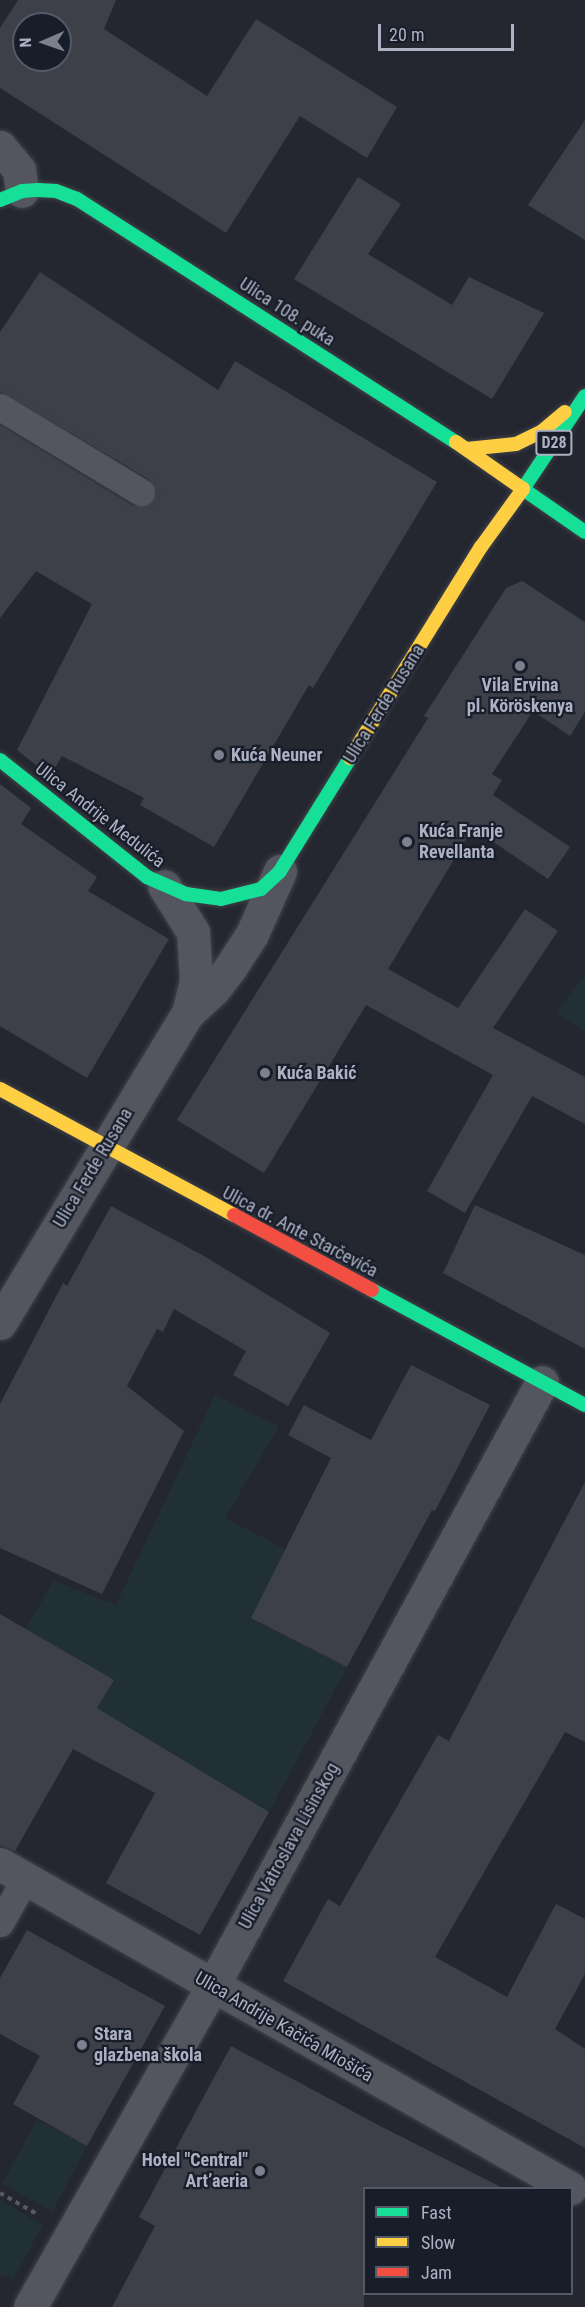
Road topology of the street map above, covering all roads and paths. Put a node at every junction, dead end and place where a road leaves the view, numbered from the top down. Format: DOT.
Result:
graph roads {
  1 [pos="0,147"];
  2 [pos="11,195"];
  3 [pos="585,396"];
  4 [pos="0,407"];
  5 [pos="467,448"];
  6 [pos="523,489"];
  7 [pos="141,492"];
  8 [pos="585,532"];
  9 [pos="0,760"];
  10 [pos="280,871"];
  11 [pos="165,886"];
  12 [pos="188,1013"];
  13 [pos="0,1089"];
  14 [pos="105,1148"];
  15 [pos="0,1323"];
  16 [pos="542,1382"];
  17 [pos="585,1406"];
  18 [pos="13,1871"];
  19 [pos="0,1923"];
  20 [pos="212,1987"];
  21 [pos="567,2187"];
  22 [pos="30,2307"];
  1 -- 2 [label="street"];
  2 -- 5 [label="main road, Ulica 108. puka"];
  3 -- 5 [label="main road"];
  3 -- 6 [label="main road, Ulica Ferde Rusana / D28"];
  4 -- 7 [label="lane"];
  5 -- 6 [label="main road, Ulica 108. puka"];
  6 -- 8 [label="main road, Ulica 108. puka"];
  6 -- 10 [label="main road, Ulica Ferde Rusana"];
  9 -- 11 [label="main road, Ulica Andrije Medulića"];
  10 -- 11 [label="main road, Ulica Andrije Medulića"];
  10 -- 12 [label="street, Ulica Ferde Rusana"];
  11 -- 12 [label="street, Ulica Ferde Rusana"];
  12 -- 14 [label="street, Ulica Ferde Rusana"];
  13 -- 14 [label="main road, Ulica dr. Ante Starčevića"];
  14 -- 15 [label="street, Ulica Ferde Rusana"];
  14 -- 16 [label="main road, Ulica dr. Ante Starčevića"];
  16 -- 17 [label="main road, Ulica dr. Ante Starčevića"];
  16 -- 20 [label="street, Ulica Vatroslava Lisinskog"];
  18 -- 19 [label="lane"];
  18 -- 20 [label="street, Ulica Andrije Kačića Miošića"];
  20 -- 21 [label="street, Ulica Andrije Kačića Miošića"];
  20 -- 22 [label="street, Ulica Vatroslava Lisinskog"];
}
